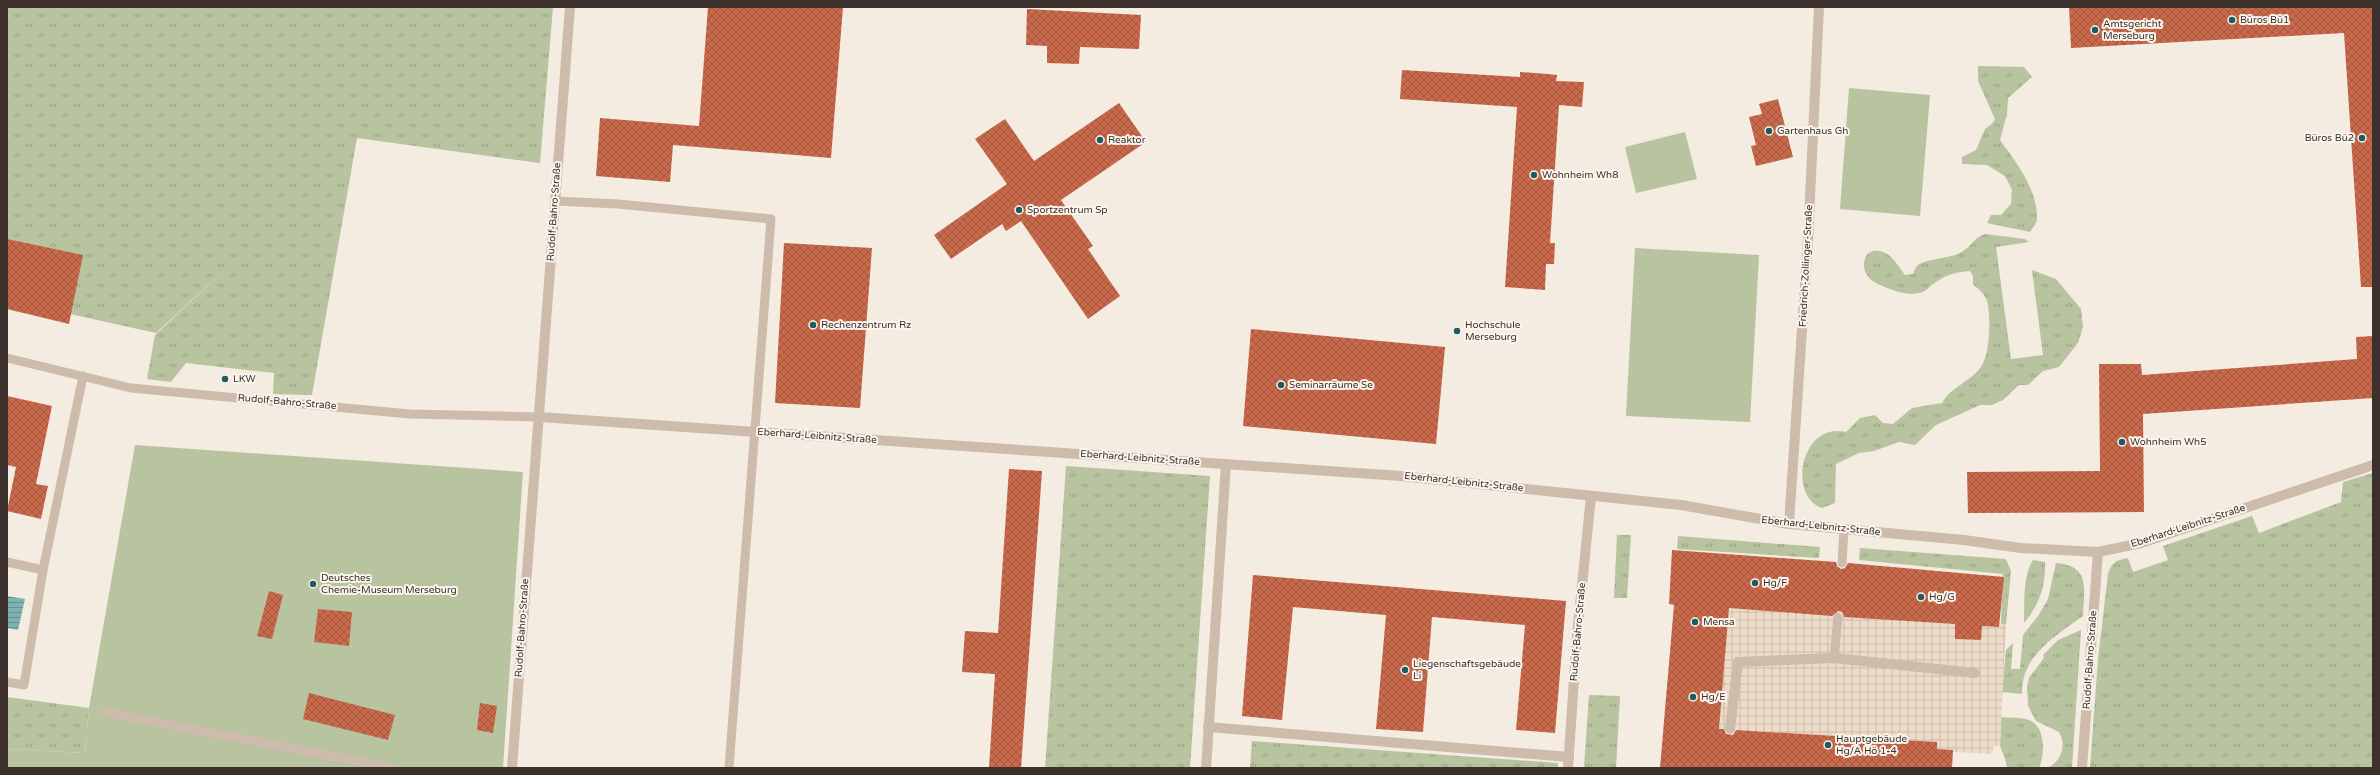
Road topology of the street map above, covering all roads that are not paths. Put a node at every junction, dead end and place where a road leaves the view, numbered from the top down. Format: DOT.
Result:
graph roads {
  1 [pos="570,7"];
  2 [pos="1819,7"];
  3 [pos="555,201"];
  4 [pos="7,358"];
  5 [pos="83,376"];
  6 [pos="539,417"];
  7 [pos="754,431"];
  8 [pos="1226,464"];
  9 [pos="2373,465"];
  10 [pos="1591,496"];
  11 [pos="1789,524"];
  12 [pos="1844,529"];
  13 [pos="2098,552"];
  14 [pos="7,562"];
  15 [pos="1842,563"];
  16 [pos="43,570"];
  17 [pos="1838,617"];
  18 [pos="1834,658"];
  19 [pos="1975,673"];
  20 [pos="7,682"];
  21 [pos="104,712"];
  22 [pos="1208,727"];
  23 [pos="1730,729"];
  24 [pos="1569,757"];
  25 [pos="393,768"];
  26 [pos="512,768"];
  27 [pos="729,768"];
  28 [pos="1206,768"];
  29 [pos="1568,768"];
  30 [pos="2082,768"];
  1 -- 3 [label="street, Rudolf-Bahro-Straße"];
  2 -- 11 [label="street, Friedrich-Zollinger-Straße"];
  3 -- 6 [label="street, Rudolf-Bahro-Straße"];
  3 -- 7 [label="lane"];
  4 -- 5 [label="lane, Rudolf-Bahro-Straße"];
  5 -- 6 [label="lane, Rudolf-Bahro-Straße"];
  5 -- 16 [label="lane"];
  6 -- 7 [label="street, Eberhard-Leibnitz-Straße"];
  6 -- 26 [label="street, Rudolf-Bahro-Straße"];
  7 -- 8 [label="street, Eberhard-Leibnitz-Straße"];
  7 -- 27 [label="lane"];
  8 -- 10 [label="street, Eberhard-Leibnitz-Straße"];
  8 -- 22 [label="street"];
  9 -- 13 [label="street, Eberhard-Leibnitz-Straße"];
  10 -- 11 [label="street, Eberhard-Leibnitz-Straße"];
  10 -- 24 [label="street, Rudolf-Bahro-Straße"];
  11 -- 12 [label="street, Eberhard-Leibnitz-Straße"];
  12 -- 13 [label="street, Eberhard-Leibnitz-Straße"];
  12 -- 15 [label="lane"];
  13 -- 30 [label="street, Rudolf-Bahro-Straße"];
  14 -- 16 [label="lane"];
  16 -- 20 [label="lane"];
  17 -- 18 [label="lane"];
  18 -- 19 [label="street"];
  18 -- 23 [label="street"];
  21 -- 25 [label="lane"];
  22 -- 24 [label="street"];
  22 -- 28 [label="street"];
  24 -- 29 [label="street, Rudolf-Bahro-Straße"];
}
